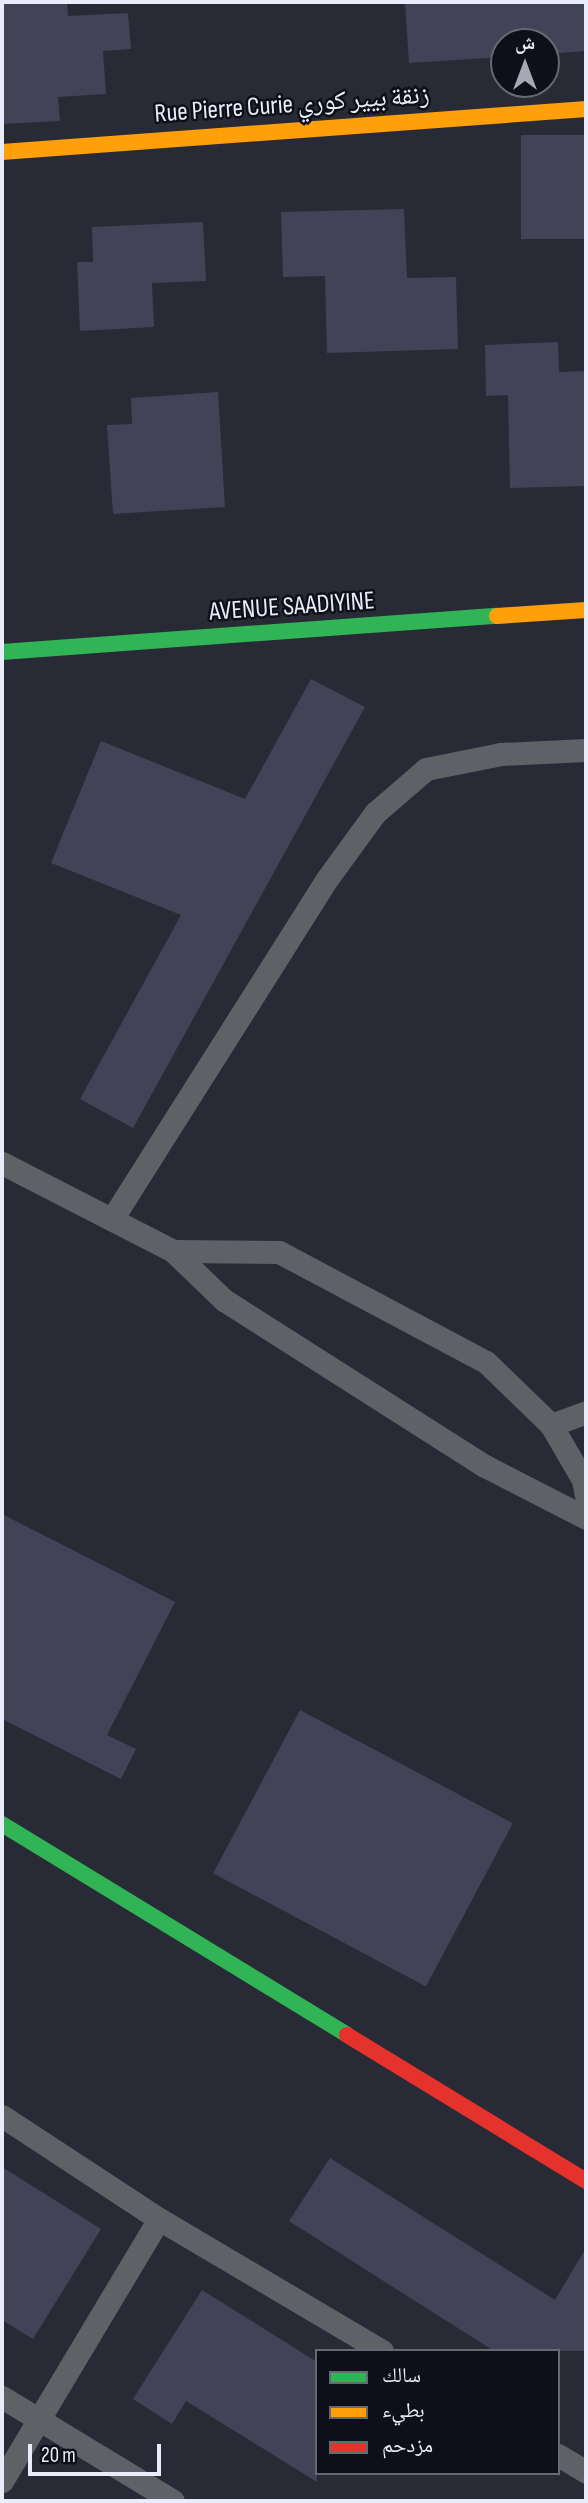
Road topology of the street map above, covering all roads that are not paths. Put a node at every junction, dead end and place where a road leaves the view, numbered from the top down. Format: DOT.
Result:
graph roads {
  1 [pos="586,109"];
  2 [pos="2,152"];
  3 [pos="586,610"];
  4 [pos="2,652"];
  5 [pos="586,750"];
  6 [pos="2,1163"];
  7 [pos="112,1219"];
  8 [pos="173,1251"];
  9 [pos="586,1412"];
  10 [pos="551,1425"];
  11 [pos="586,1495"];
  12 [pos="586,1518"];
  13 [pos="2,1824"];
  14 [pos="2,2116"];
  15 [pos="586,2182"];
  16 [pos="159,2218"];
  17 [pos="379,2349"];
  18 [pos="2,2397"];
  19 [pos="41,2422"];
  20 [pos="560,2456"];
  21 [pos="586,2472"];
  22 [pos="2,2481"];
  23 [pos="173,2501"];
  1 -- 2 [label="street, Rue Pierre Curie زنقة بيير كوري"];
  3 -- 4 [label="street, AVENUE SAADIYINE"];
  5 -- 7 [label="lane"];
  6 -- 7 [label="lane"];
  7 -- 8 [label="lane"];
  8 -- 10 [label="lane"];
  8 -- 12 [label="lane"];
  9 -- 10 [label="lane"];
  10 -- 11 [label="lane"];
  13 -- 15 [label="street"];
  14 -- 16 [label="lane"];
  16 -- 17 [label="lane"];
  16 -- 19 [label="lane"];
  18 -- 19 [label="lane"];
  19 -- 22 [label="lane"];
  19 -- 23 [label="lane"];
  20 -- 21 [label="lane"];
}
